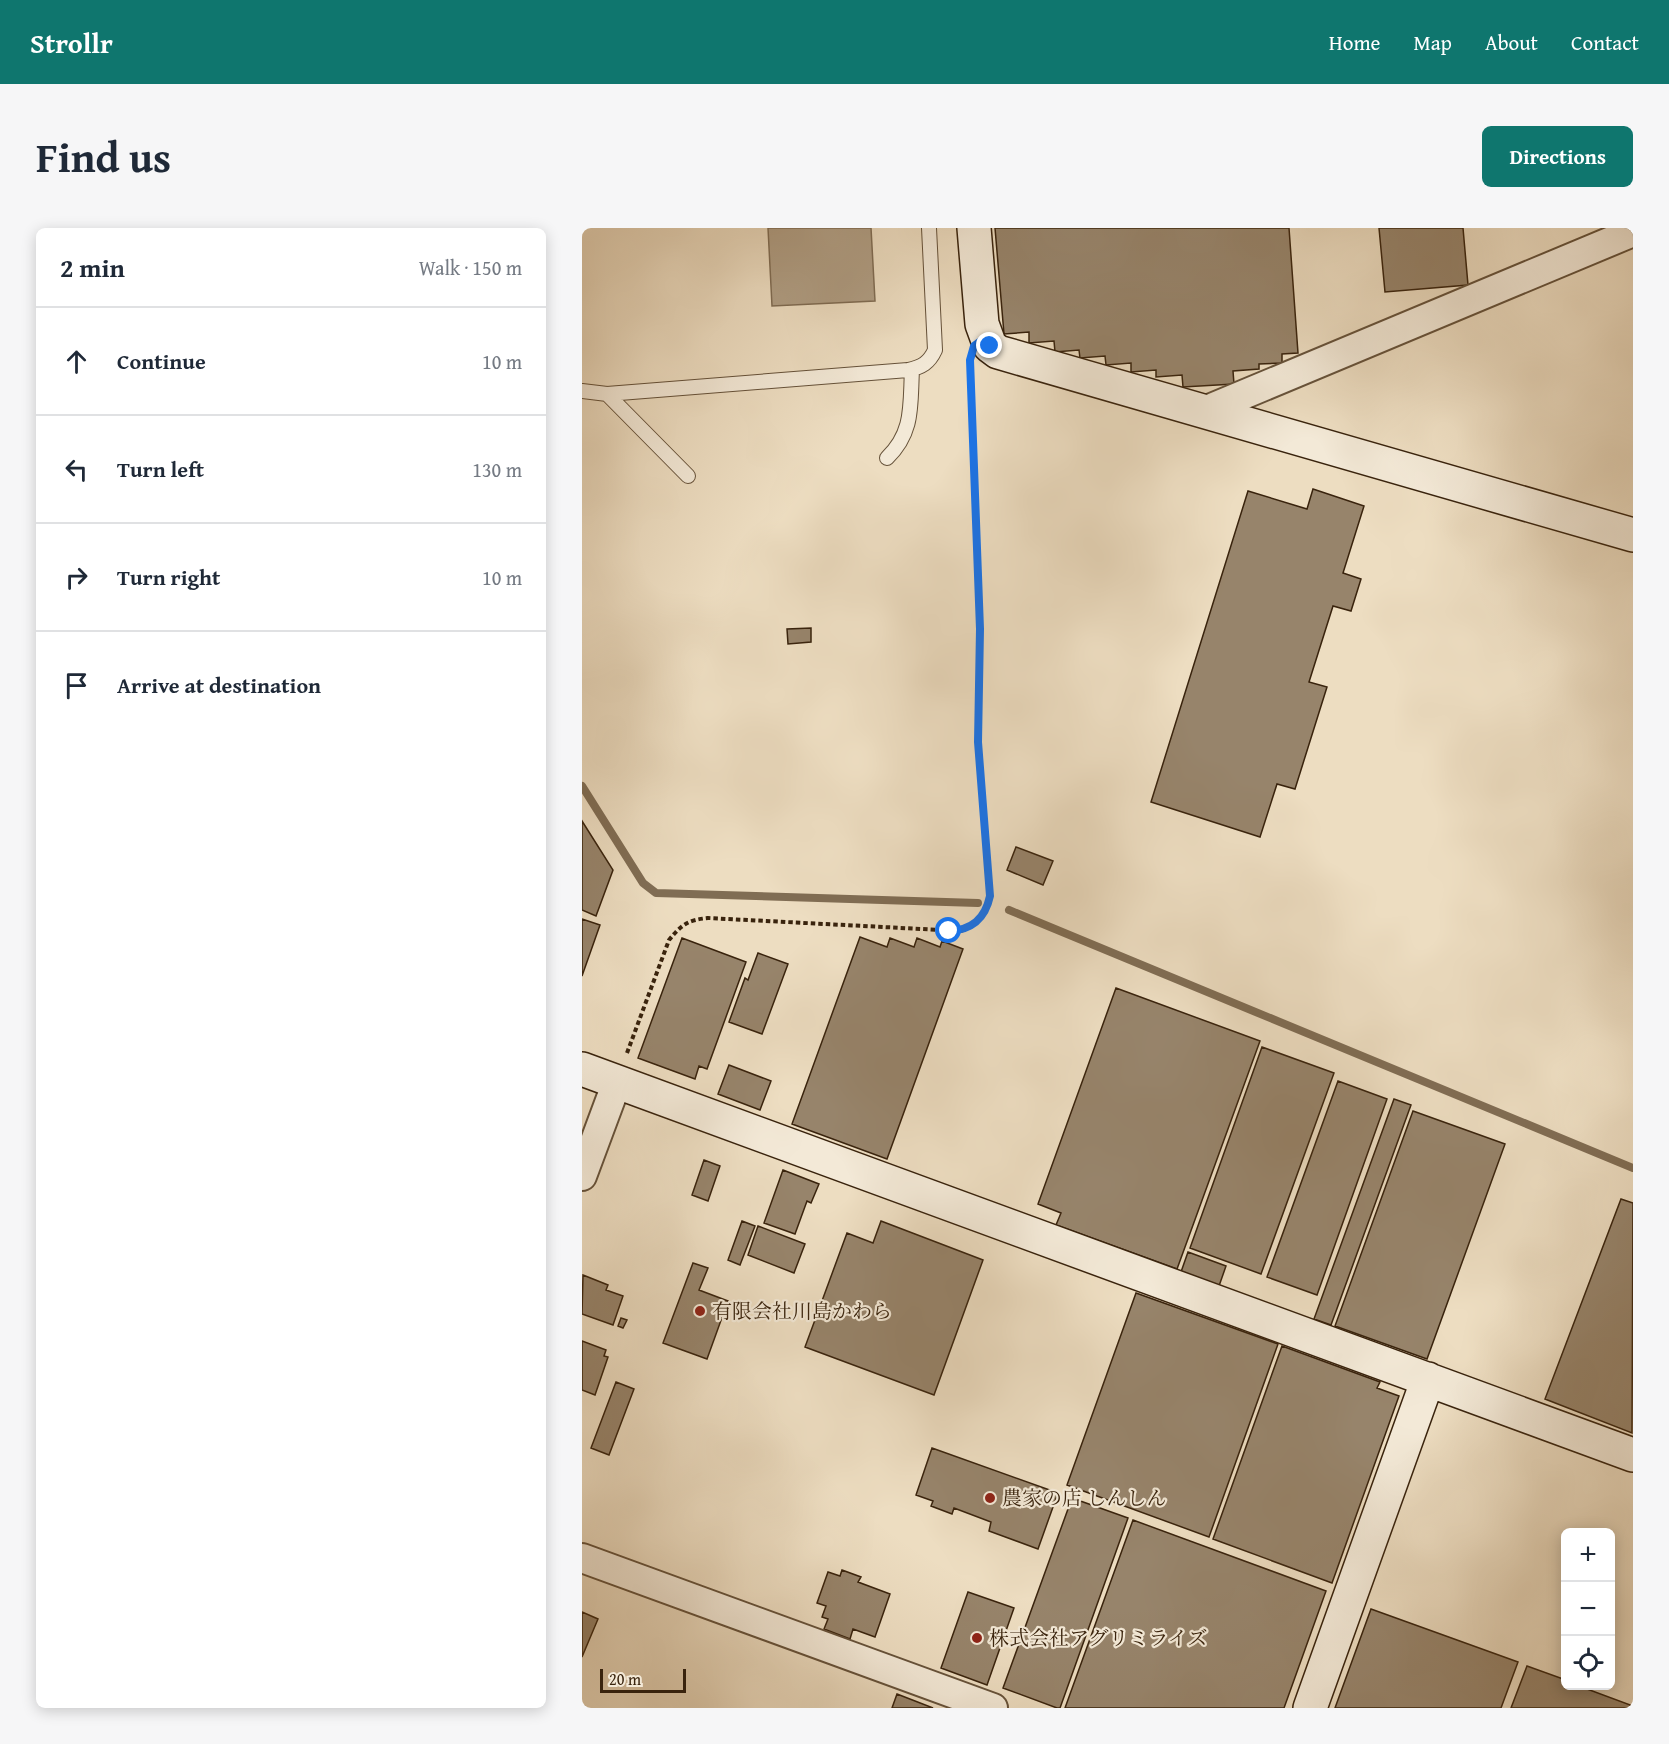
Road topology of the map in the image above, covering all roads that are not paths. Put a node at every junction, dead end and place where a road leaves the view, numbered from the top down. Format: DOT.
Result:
graph roads {
  1 [pos="929,228"];
  2 [pos="974,228"];
  3 [pos="1633,232"];
  4 [pos="912,370"];
  5 [pos="582,391"];
  6 [pos="607,394"];
  7 [pos="1202,412"];
  8 [pos="887,458"];
  9 [pos="688,476"];
  10 [pos="1633,535"];
  11 [pos="582,1069"];
  12 [pos="617,1082"];
  13 [pos="582,1176"];
  14 [pos="1428,1379"];
  15 [pos="1633,1455"];
  16 [pos="582,1558"];
  17 [pos="993,1708"];
  18 [pos="1310,1708"];
  1 -- 4 [label="lane"];
  2 -- 7 [label="street"];
  3 -- 7 [label="street"];
  4 -- 6 [label="lane"];
  4 -- 8 [label="lane"];
  5 -- 6 [label="lane"];
  6 -- 9 [label="lane"];
  7 -- 10 [label="street"];
  11 -- 12 [label="street"];
  12 -- 13 [label="street"];
  12 -- 14 [label="street"];
  14 -- 15 [label="street"];
  14 -- 18 [label="street"];
  16 -- 17 [label="street"];
}
